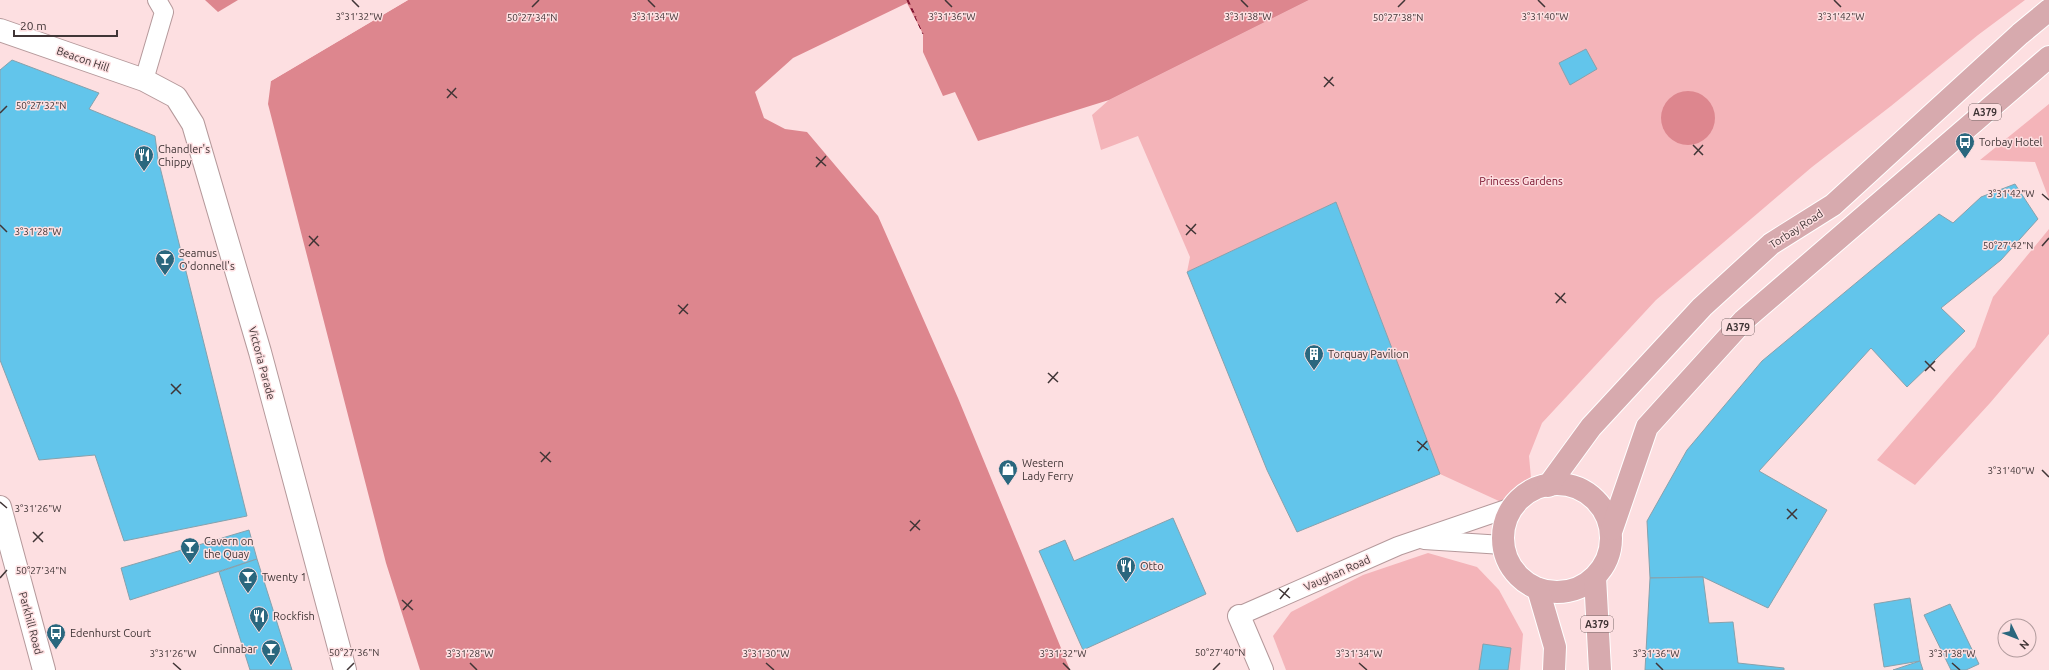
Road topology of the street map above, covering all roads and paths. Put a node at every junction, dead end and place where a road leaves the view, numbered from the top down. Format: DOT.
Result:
graph roads {
  1 [pos="157,0"];
  2 [pos="2049,10"];
  3 [pos="0,30"];
  4 [pos="2049,57"];
  5 [pos="144,80"];
  6 [pos="1548,486"];
  7 [pos="0,507"];
  8 [pos="1512,507"];
  9 [pos="1612,529"];
  10 [pos="1413,540"];
  11 [pos="1503,545"];
  12 [pos="1595,578"];
  13 [pos="1538,589"];
  14 [pos="1239,616"];
  15 [pos="44,670"];
  16 [pos="345,670"];
  17 [pos="1262,670"];
  18 [pos="1554,670"];
  19 [pos="1600,670"];
  1 -- 5 [label="lane"];
  2 -- 6 [label="main road, Torbay Road"];
  3 -- 5 [label="street, Beacon Hill"];
  4 -- 9 [label="main road, A379"];
  5 -- 16 [label="street, Victoria Parade"];
  6 -- 8 [label="main road"];
  6 -- 9 [label="main road"];
  7 -- 15 [label="street, Parkhill Road"];
  8 -- 10 [label="lane, Vaughan Road"];
  8 -- 11 [label="main road"];
  9 -- 12 [label="main road, A379"];
  10 -- 11 [label="lane, Vaughan Road"];
  10 -- 14 [label="lane, Vaughan Road"];
  11 -- 13 [label="main road"];
  12 -- 13 [label="main road"];
  12 -- 19 [label="main road, A379"];
  13 -- 18 [label="main road"];
  14 -- 17 [label="street"];
}
